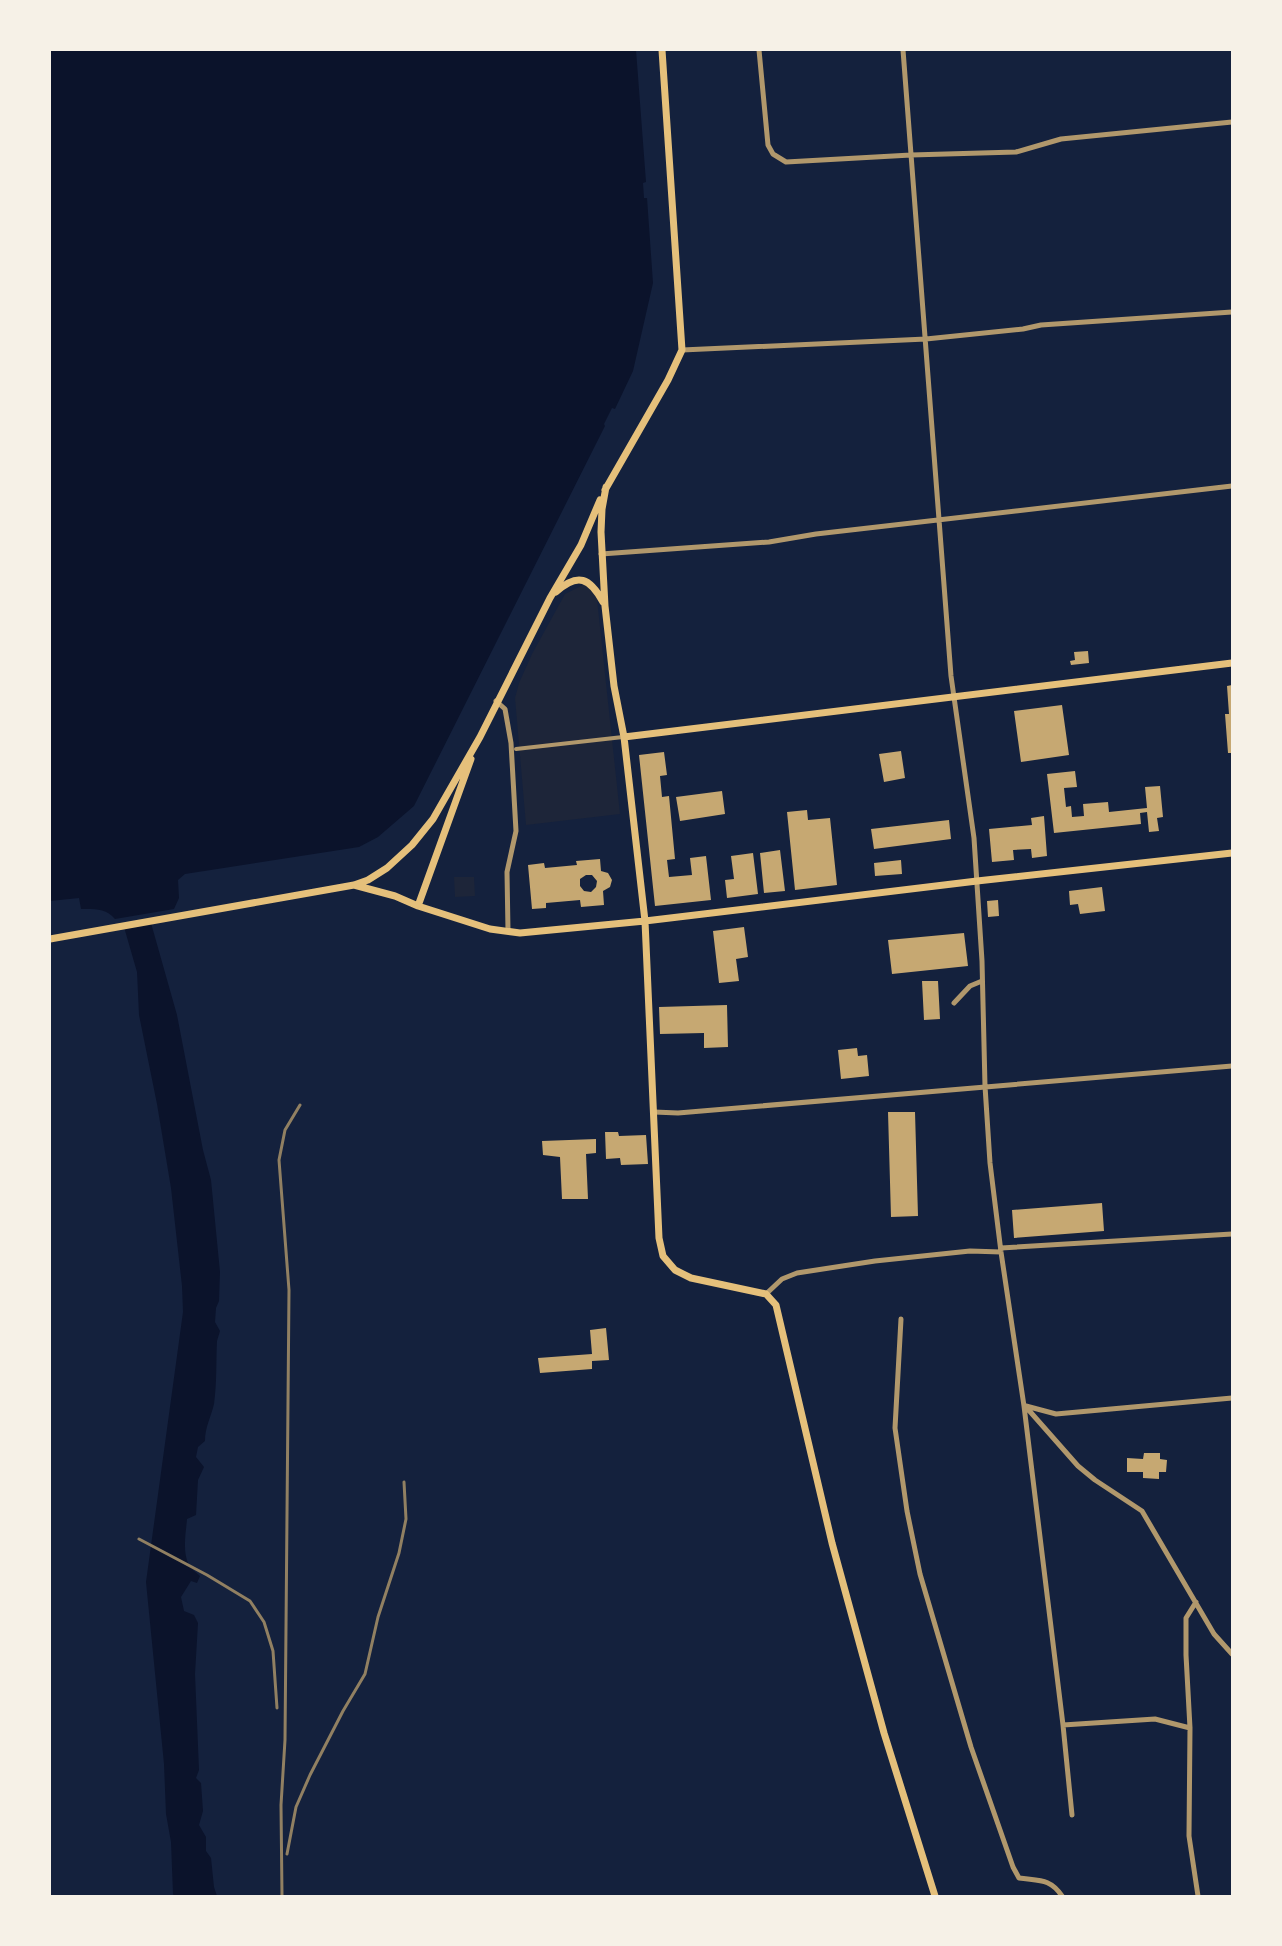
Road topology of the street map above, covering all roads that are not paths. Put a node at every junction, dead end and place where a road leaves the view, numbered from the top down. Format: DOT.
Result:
graph roads {
  1 [pos="662,50"];
  2 [pos="759,50"];
  3 [pos="903,50"];
  4 [pos="1233,122"];
  5 [pos="911,155"];
  6 [pos="1233,312"];
  7 [pos="926,339"];
  8 [pos="682,351"];
  9 [pos="1233,486"];
  10 [pos="606,488"];
  11 [pos="940,520"];
  12 [pos="601,554"];
  13 [pos="550,598"];
  14 [pos="605,606"];
  15 [pos="1233,663"];
  16 [pos="955,697"];
  17 [pos="496,701"];
  18 [pos="480,736"];
  19 [pos="624,737"];
  20 [pos="516,749"];
  21 [pos="1233,853"];
  22 [pos="977,881"];
  23 [pos="354,885"];
  24 [pos="418,906"];
  25 [pos="645,921"];
  26 [pos="508,931"];
  27 [pos="50,939"];
  28 [pos="982,981"];
  29 [pos="954,1003"];
  30 [pos="1233,1066"];
  31 [pos="985,1086"];
  32 [pos="654,1112"];
  33 [pos="1233,1234"];
  34 [pos="1001,1250"];
  35 [pos="766,1294"];
  36 [pos="901,1319"];
  37 [pos="1233,1398"];
  38 [pos="1024,1406"];
  39 [pos="1196,1602"];
  40 [pos="1233,1654"];
  41 [pos="1063,1725"];
  42 [pos="1190,1728"];
  43 [pos="1072,1815"];
  44 [pos="935,1896"];
  45 [pos="1062,1896"];
  46 [pos="1198,1896"];
  1 -- 8 [label="main road"];
  2 -- 5 [label="street"];
  3 -- 5 [label="street"];
  4 -- 5 [label="street"];
  5 -- 7 [label="street"];
  6 -- 7 [label="street"];
  7 -- 8 [label="street"];
  7 -- 11 [label="street"];
  8 -- 10 [label="main road"];
  9 -- 11 [label="street"];
  10 -- 12 [label="main road"];
  10 -- 13 [label="main road"];
  11 -- 12 [label="street"];
  11 -- 16 [label="street"];
  12 -- 14 [label="main road"];
  13 -- 14 [label="main road"];
  13 -- 17 [label="main road"];
  14 -- 19 [label="main road"];
  15 -- 16 [label="main road"];
  16 -- 19 [label="main road"];
  16 -- 22 [label="street"];
  17 -- 18 [label="main road"];
  17 -- 26 [label="street"];
  18 -- 23 [label="main road"];
  18 -- 24 [label="main road"];
  19 -- 20 [label="street"];
  19 -- 25 [label="main road"];
  21 -- 22 [label="main road"];
  22 -- 25 [label="main road"];
  22 -- 28 [label="street"];
  23 -- 24 [label="main road"];
  23 -- 27 [label="main road"];
  24 -- 26 [label="main road"];
  25 -- 26 [label="main road"];
  25 -- 32 [label="main road"];
  28 -- 29 [label="street"];
  28 -- 31 [label="street"];
  30 -- 31 [label="street"];
  31 -- 32 [label="street"];
  31 -- 34 [label="street"];
  32 -- 35 [label="main road"];
  33 -- 34 [label="street"];
  34 -- 35 [label="street"];
  34 -- 38 [label="street"];
  35 -- 44 [label="main road"];
  36 -- 45 [label="street"];
  37 -- 38 [label="street"];
  38 -- 39 [label="street"];
  38 -- 41 [label="street"];
  39 -- 40 [label="street"];
  39 -- 42 [label="street"];
  41 -- 42 [label="street"];
  41 -- 43 [label="street"];
  42 -- 46 [label="street"];
}
